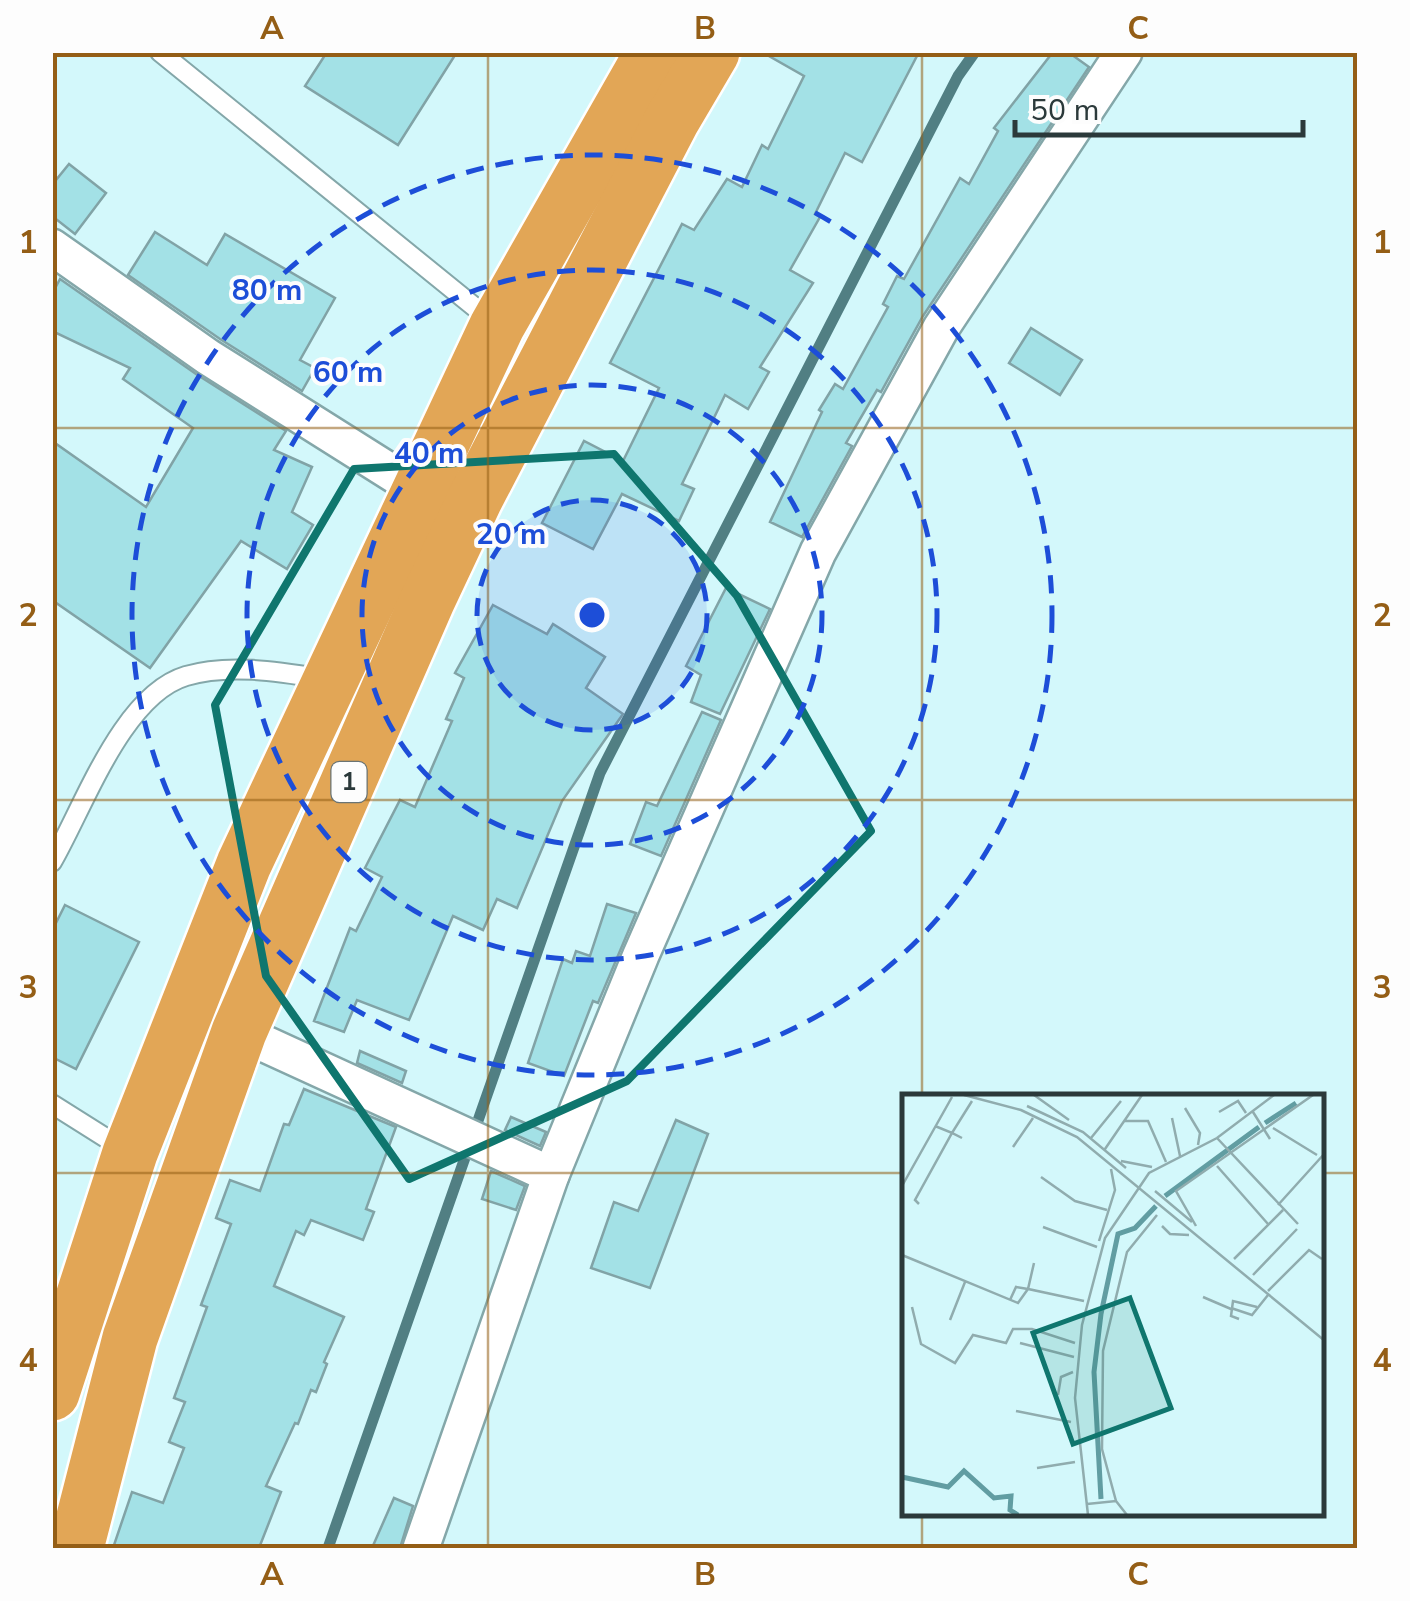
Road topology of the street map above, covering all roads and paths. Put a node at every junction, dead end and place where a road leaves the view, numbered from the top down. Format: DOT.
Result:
graph roads {
  1 [pos="160,52"];
  2 [pos="653,52"];
  3 [pos="712,52"];
  4 [pos="1124,52"];
  5 [pos="52,246"];
  6 [pos="497,326"];
  7 [pos="419,490"];
  8 [pos="330,679"];
  9 [pos="296,753"];
  10 [pos="350,779"];
  11 [pos="52,862"];
  12 [pos="239,1032"];
  13 [pos="52,1104"];
  14 [pos="130,1153"];
  15 [pos="552,1176"];
  16 [pos="96,1256"];
  17 [pos="152,1276"];
  18 [pos="52,1393"];
  19 [pos="76,1548"];
  20 [pos="421,1548"];
  1 -- 6 [label="lane"];
  2 -- 6 [label="highway, 1"];
  3 -- 10 [label="highway, 1"];
  4 -- 15 [label="street"];
  5 -- 7 [label="street"];
  6 -- 7 [label="highway, 1"];
  7 -- 8 [label="highway, 1"];
  8 -- 9 [label="highway, 1"];
  8 -- 11 [label="lane"];
  9 -- 10 [label="highway"];
  9 -- 14 [label="highway, 1"];
  10 -- 12 [label="highway, 1"];
  12 -- 15 [label="street"];
  12 -- 17 [label="highway, 1"];
  13 -- 14 [label="lane"];
  14 -- 16 [label="highway, 1"];
  15 -- 20 [label="street"];
  16 -- 17 [label="highway"];
  16 -- 18 [label="highway, 1"];
  17 -- 19 [label="highway, 1"];
}
